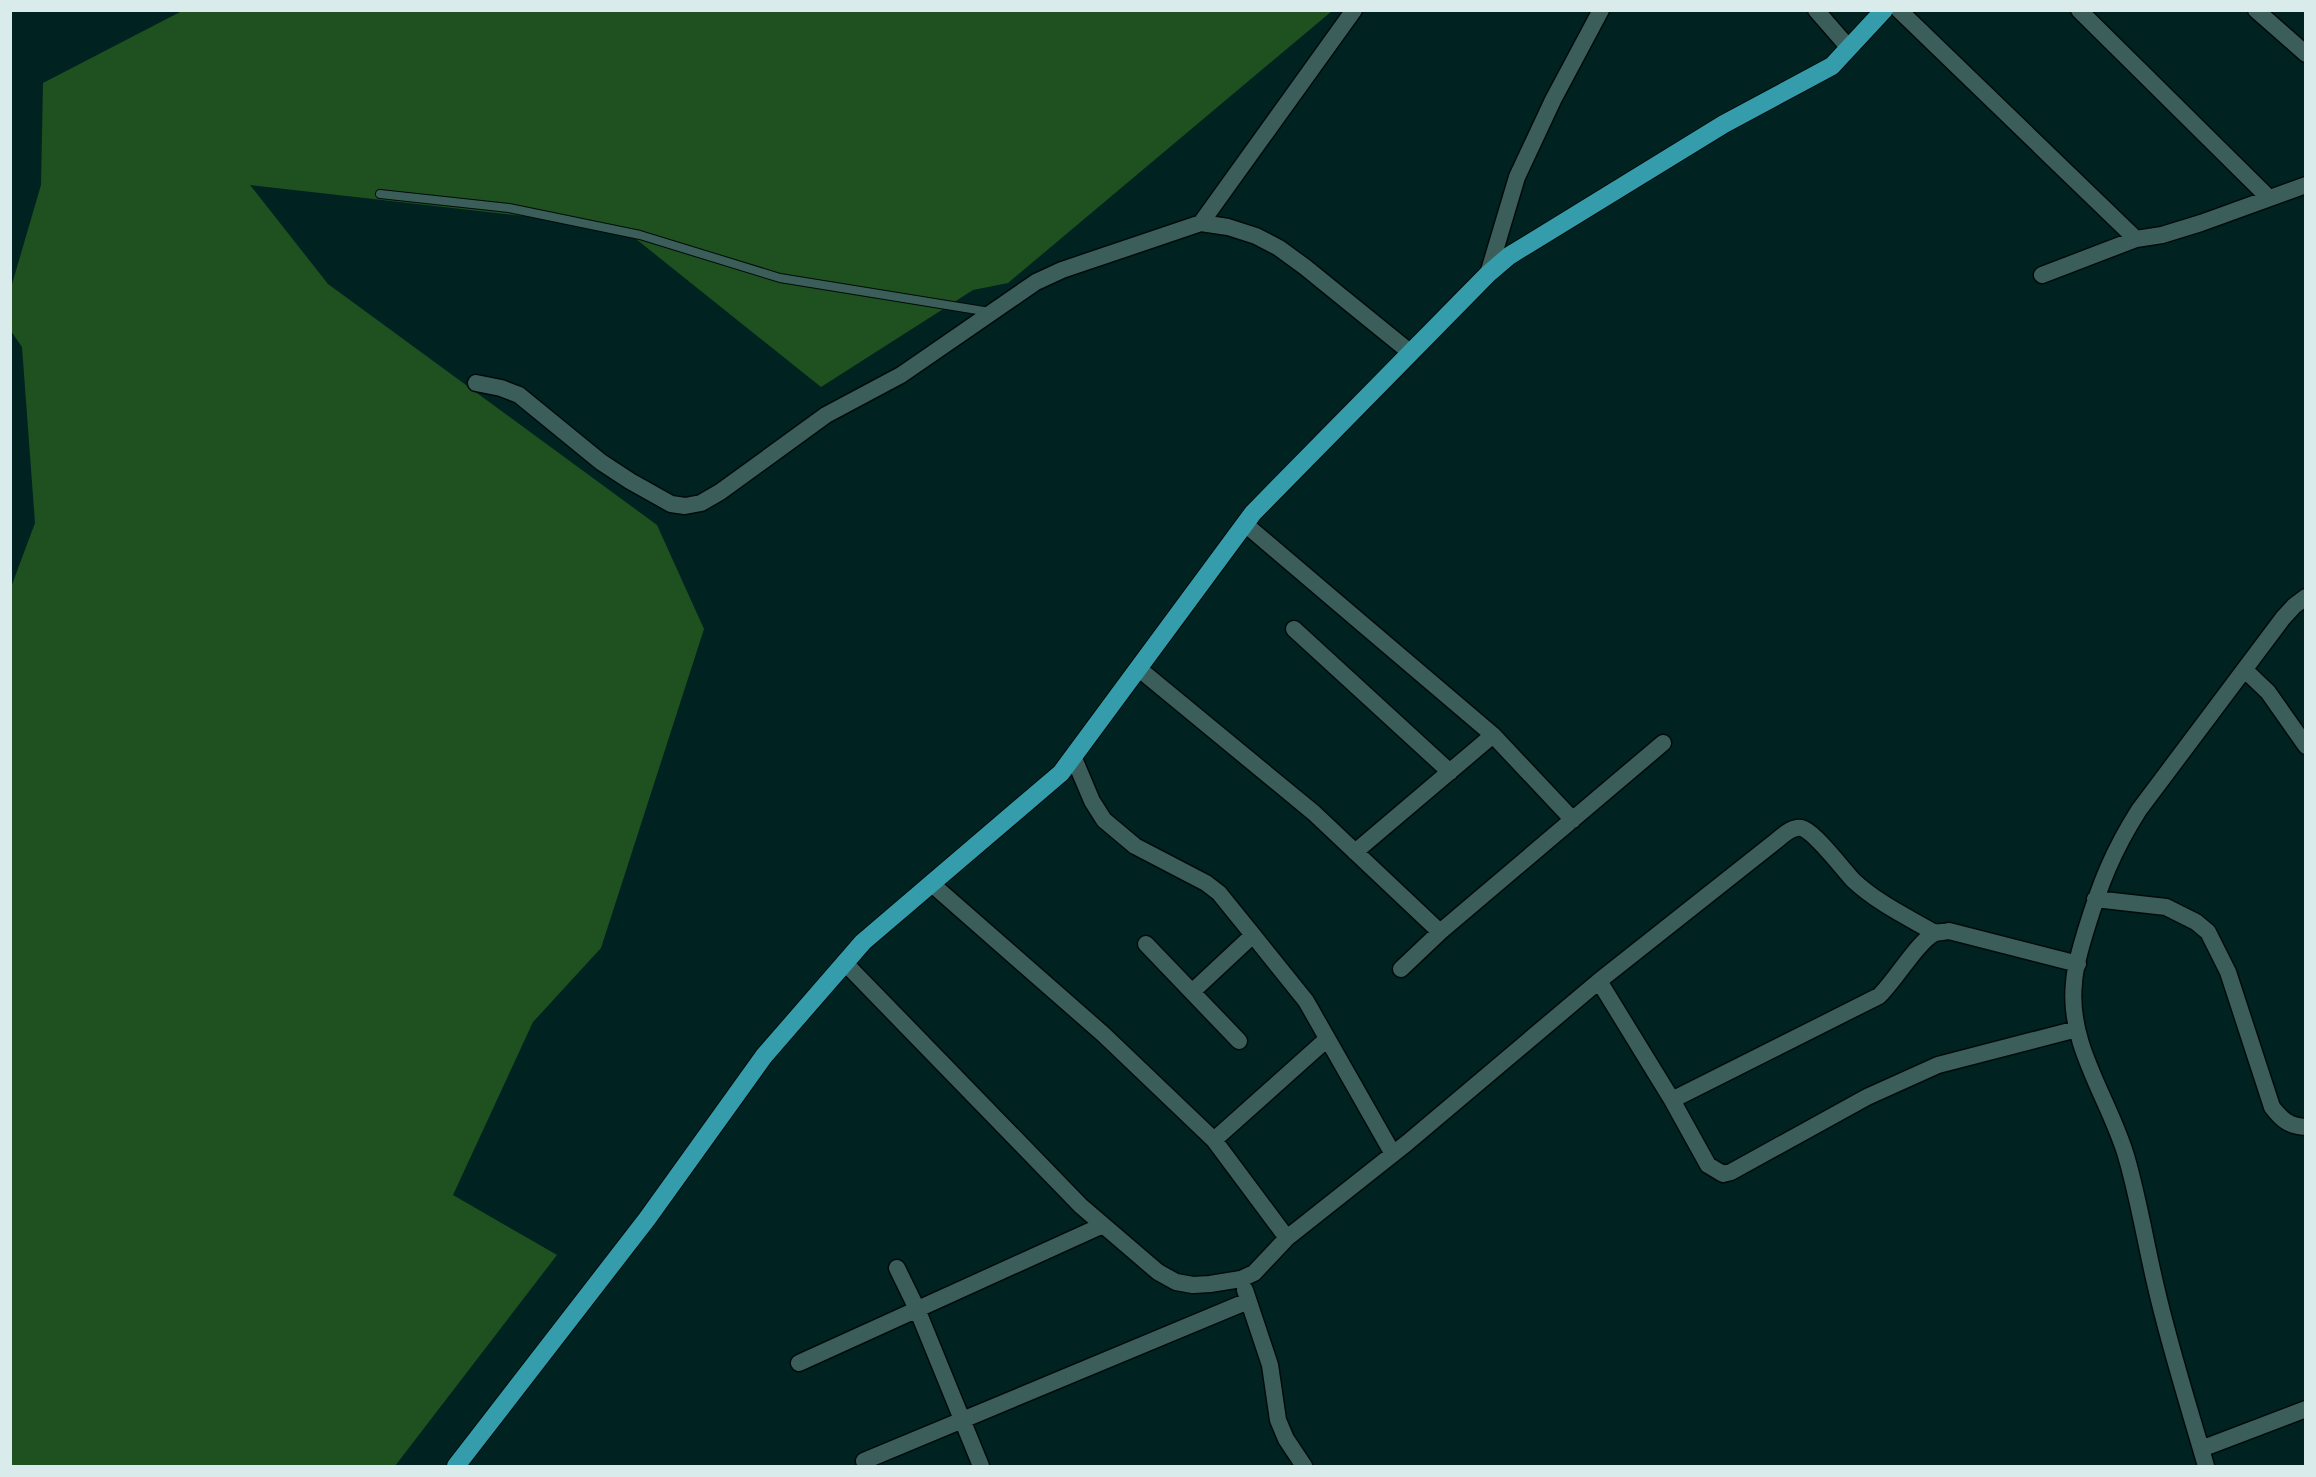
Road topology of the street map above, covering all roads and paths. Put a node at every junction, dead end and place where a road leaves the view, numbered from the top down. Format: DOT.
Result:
graph roads {
  1 [pos="1354,10"];
  2 [pos="1601,10"];
  3 [pos="1816,10"];
  4 [pos="1884,10"];
  5 [pos="1899,10"];
  6 [pos="2079,10"];
  7 [pos="2256,10"];
  8 [pos="2303,46"];
  9 [pos="1849,48"];
  10 [pos="2306,184"];
  11 [pos="380,194"];
  12 [pos="2268,197"];
  13 [pos="1201,223"];
  14 [pos="2136,239"];
  15 [pos="1488,274"];
  16 [pos="2042,275"];
  17 [pos="990,312"];
  18 [pos="1411,353"];
  19 [pos="476,383"];
  20 [pos="1245,524"];
  21 [pos="2306,597"];
  22 [pos="1294,629"];
  23 [pos="1138,668"];
  24 [pos="2245,670"];
  25 [pos="1493,735"];
  26 [pos="1664,743"];
  27 [pos="2306,746"];
  28 [pos="1073,756"];
  29 [pos="1450,772"];
  30 [pos="1573,820"];
  31 [pos="1355,852"];
  32 [pos="933,885"];
  33 [pos="2095,899"];
  34 [pos="1440,932"];
  35 [pos="1935,933"];
  36 [pos="1253,935"];
  37 [pos="1146,944"];
  38 [pos="844,963"];
  39 [pos="2078,964"];
  40 [pos="1401,969"];
  41 [pos="1599,981"];
  42 [pos="1193,992"];
  43 [pos="2077,1029"];
  44 [pos="1328,1039"];
  45 [pos="1239,1041"];
  46 [pos="1672,1100"];
  47 [pos="2306,1127"];
  48 [pos="1214,1140"];
  49 [pos="1393,1154"];
  50 [pos="1103,1225"];
  51 [pos="1287,1238"];
  52 [pos="897,1268"];
  53 [pos="1241,1280"];
  54 [pos="1248,1301"];
  55 [pos="917,1309"];
  56 [pos="799,1363"];
  57 [pos="2306,1409"];
  58 [pos="961,1421"];
  59 [pos="2201,1449"];
  60 [pos="864,1461"];
  61 [pos="456,1467"];
  62 [pos="981,1467"];
  63 [pos="1304,1467"];
  64 [pos="2206,1467"];
  1 -- 13 [label="street"];
  2 -- 15 [label="street"];
  3 -- 9 [label="street"];
  4 -- 9 [label="main road"];
  5 -- 14 [label="street"];
  6 -- 12 [label="street"];
  7 -- 8 [label="street"];
  9 -- 15 [label="main road"];
  10 -- 12 [label="street"];
  11 -- 17 [label="lane"];
  12 -- 14 [label="street"];
  13 -- 17 [label="street"];
  13 -- 18 [label="street"];
  14 -- 16 [label="street"];
  15 -- 18 [label="main road"];
  17 -- 19 [label="street"];
  18 -- 20 [label="main road"];
  20 -- 23 [label="main road"];
  20 -- 25 [label="street"];
  21 -- 24 [label="street"];
  22 -- 29 [label="street"];
  23 -- 28 [label="main road"];
  23 -- 31 [label="street"];
  24 -- 27 [label="street"];
  24 -- 33 [label="street"];
  25 -- 29 [label="street"];
  25 -- 30 [label="street"];
  26 -- 30 [label="street"];
  28 -- 32 [label="main road"];
  28 -- 36 [label="street"];
  29 -- 31 [label="street"];
  30 -- 34 [label="street"];
  31 -- 34 [label="street"];
  32 -- 38 [label="main road"];
  32 -- 48 [label="street"];
  33 -- 39 [label="street"];
  33 -- 47 [label="street"];
  34 -- 40 [label="street"];
  35 -- 39 [label="street"];
  35 -- 41 [label="street"];
  35 -- 46 [label="street"];
  36 -- 42 [label="street"];
  36 -- 44 [label="street"];
  37 -- 42 [label="street"];
  38 -- 50 [label="street"];
  38 -- 61 [label="main road"];
  39 -- 43 [label="street"];
  41 -- 46 [label="street"];
  41 -- 49 [label="street"];
  42 -- 45 [label="street"];
  43 -- 46 [label="street"];
  43 -- 59 [label="street"];
  44 -- 48 [label="street"];
  44 -- 49 [label="street"];
  48 -- 51 [label="street"];
  49 -- 51 [label="street"];
  50 -- 53 [label="street"];
  50 -- 55 [label="street"];
  51 -- 53 [label="street"];
  52 -- 55 [label="street"];
  53 -- 54 [label="street"];
  54 -- 58 [label="street"];
  54 -- 63 [label="street"];
  55 -- 56 [label="street"];
  55 -- 58 [label="street"];
  57 -- 59 [label="street"];
  58 -- 60 [label="street"];
  58 -- 62 [label="street"];
  59 -- 64 [label="street"];
}
